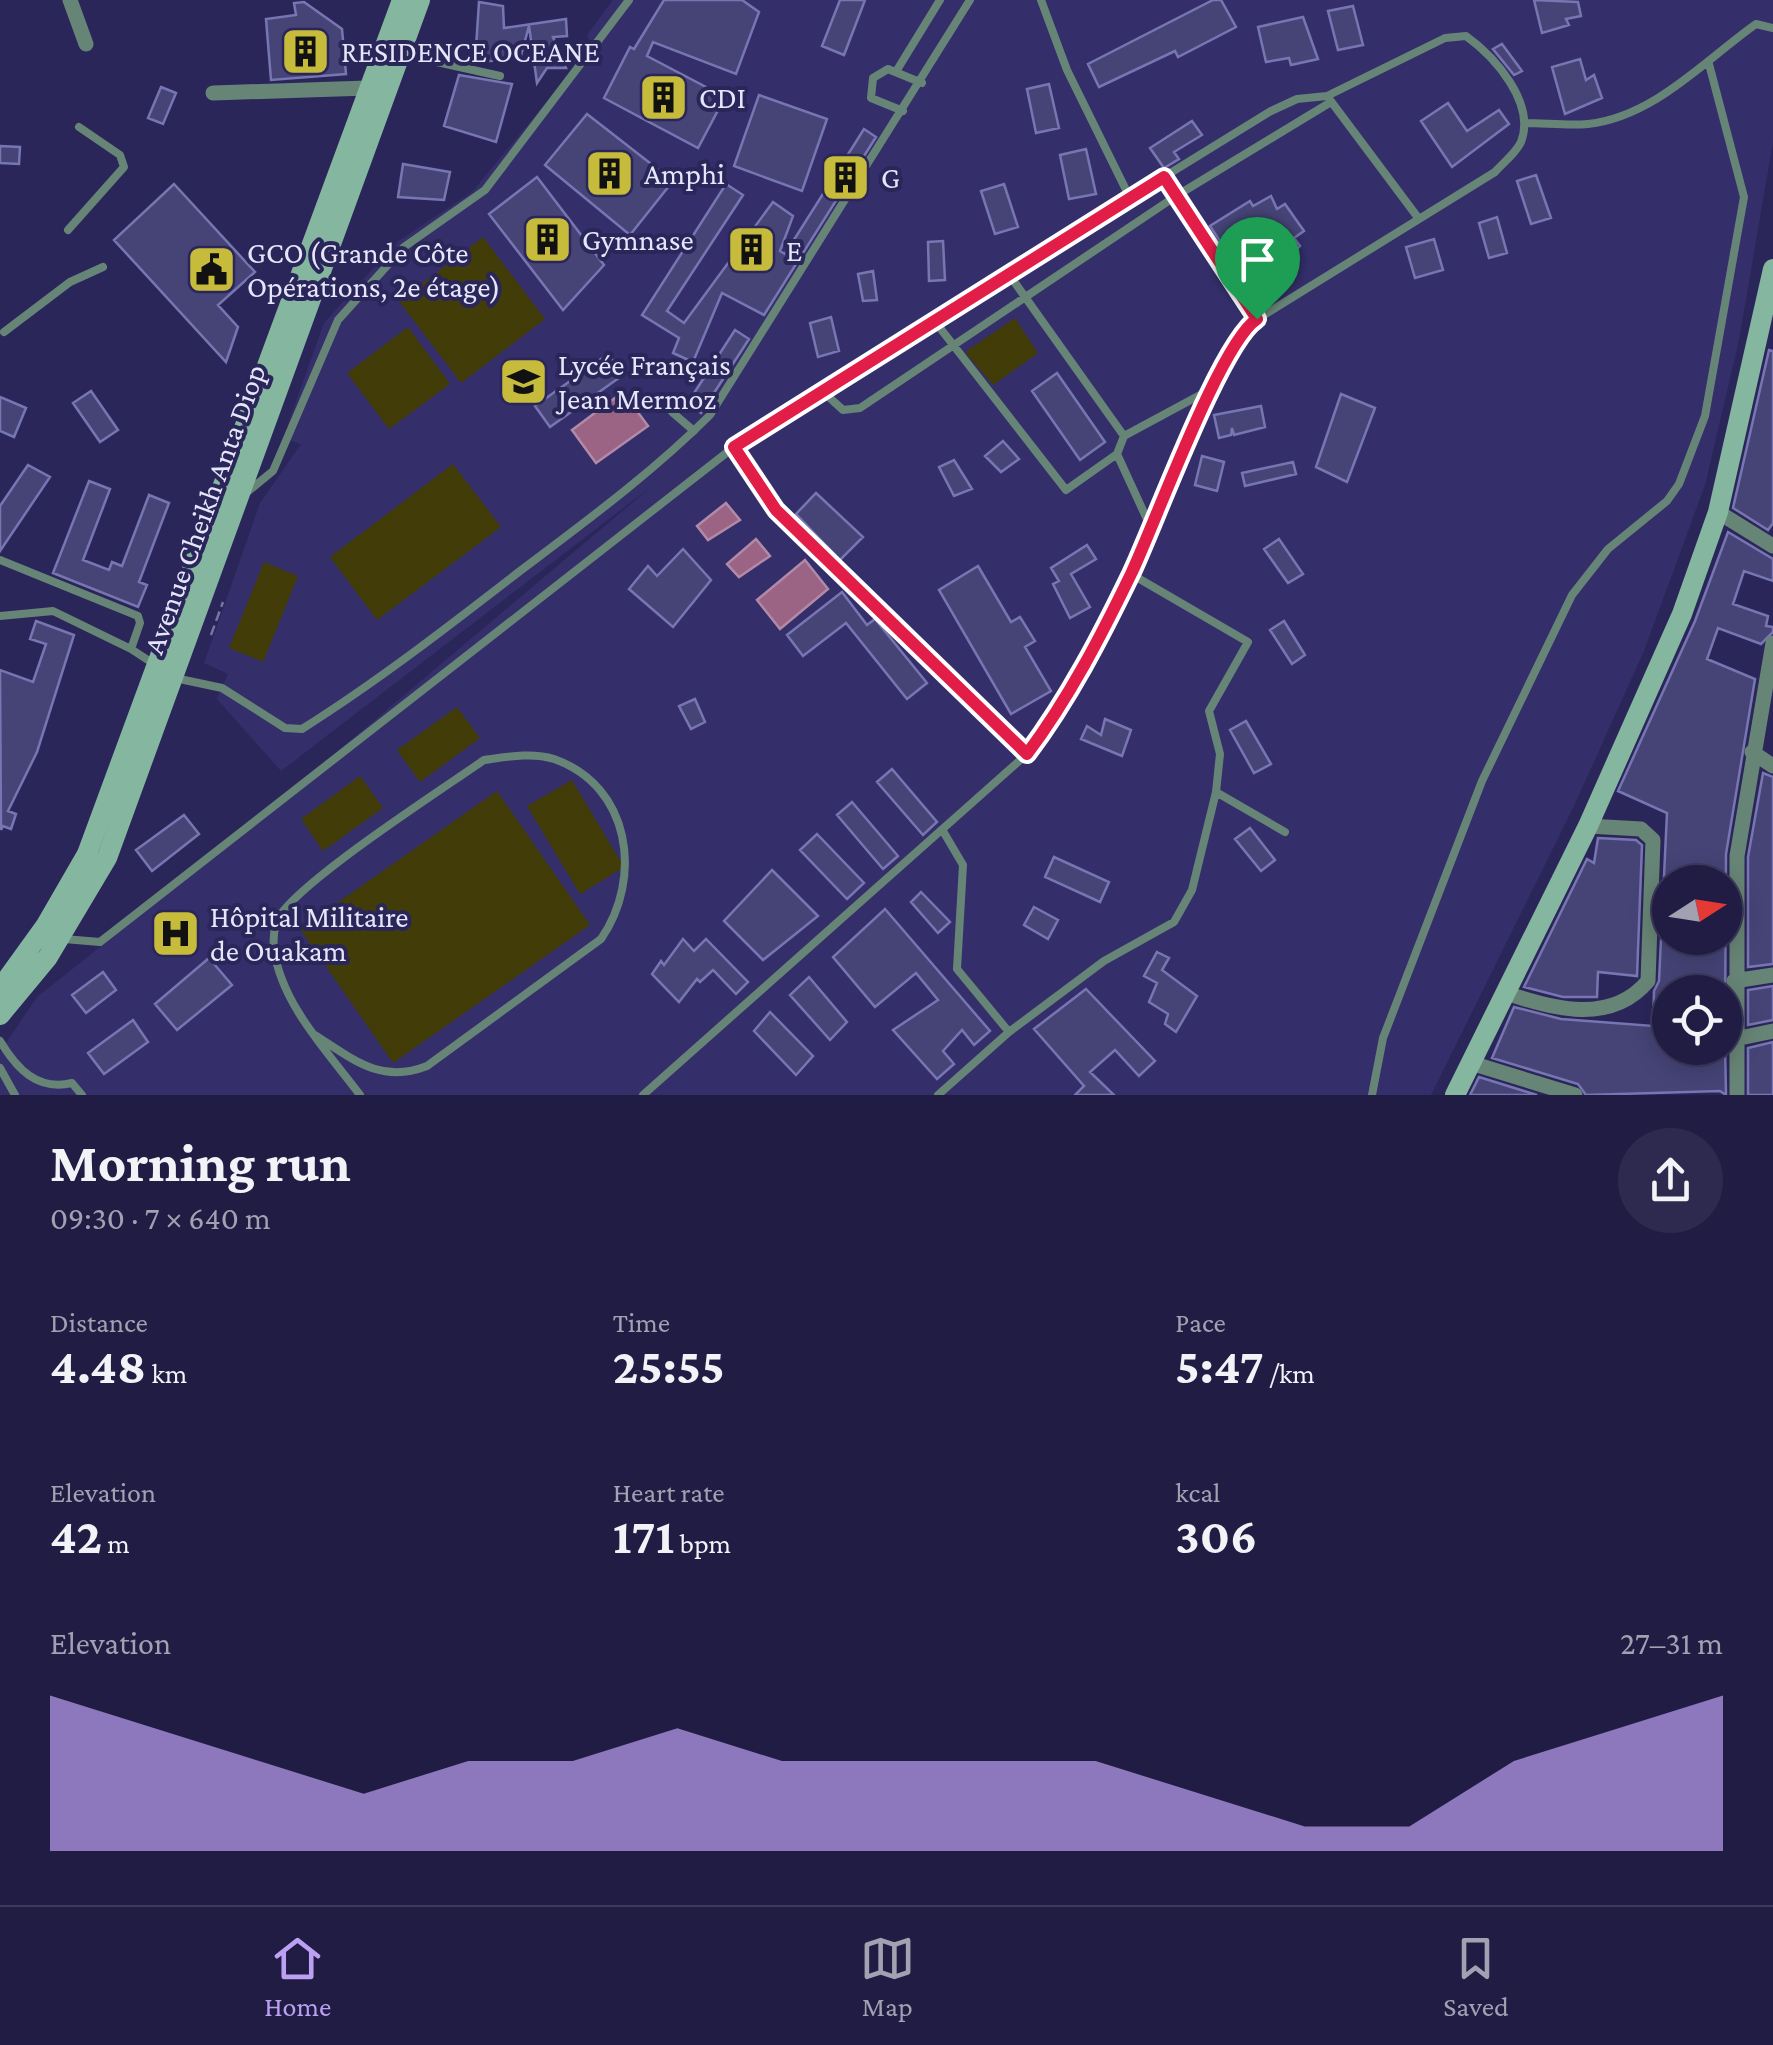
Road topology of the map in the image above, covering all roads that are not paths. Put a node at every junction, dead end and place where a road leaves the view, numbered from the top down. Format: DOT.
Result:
graph roads {
  1 [pos="70,0"];
  2 [pos="402,0"];
  3 [pos="420,0"];
  4 [pos="629,0"];
  5 [pos="940,0"];
  6 [pos="970,0"];
  7 [pos="1041,0"];
  8 [pos="1773,28"];
  9 [pos="86,44"];
  10 [pos="401,54"];
  11 [pos="1708,64"];
  12 [pos="897,70"];
  13 [pos="500,76"];
  14 [pos="922,83"];
  15 [pos="368,88"];
  16 [pos="213,93"];
  17 [pos="1329,99"];
  18 [pos="904,111"];
  19 [pos="1525,123"];
  20 [pos="79,127"];
  21 [pos="1164,177"];
  22 [pos="1176,196"];
  23 [pos="1130,198"];
  24 [pos="1419,219"];
  25 [pos="68,230"];
  26 [pos="103,267"];
  27 [pos="1773,269"];
  28 [pos="1008,273"];
  29 [pos="1026,297"];
  30 [pos="933,319"];
  31 [pos="1257,319"];
  32 [pos="4,332"];
  33 [pos="953,345"];
  34 [pos="1212,388"];
  35 [pos="820,389"];
  36 [pos="672,412"];
  37 [pos="694,431"];
  38 [pos="1124,436"];
  39 [pos="734,447"];
  40 [pos="1117,454"];
  41 [pos="240,497"];
  42 [pos="1718,512"];
  43 [pos="1151,528"];
  44 [pos="1773,546"];
  45 [pos="0,560"];
  46 [pos="1131,574"];
  47 [pos="0,616"];
  48 [pos="1773,643"];
  49 [pos="131,649"];
  50 [pos="1771,667"];
  51 [pos="166,672"];
  52 [pos="1752,752"];
  53 [pos="1027,754"];
  54 [pos="1773,766"];
  55 [pos="1216,792"];
  56 [pos="1588,826"];
  57 [pos="943,831"];
  58 [pos="1285,832"];
  59 [pos="60,938"];
  60 [pos="1773,974"];
  61 [pos="1734,975"];
  62 [pos="1742,980"];
  63 [pos="0,989"];
  64 [pos="1506,993"];
  65 [pos="0,1015"];
  66 [pos="1773,1031"];
  67 [pos="1009,1032"];
  68 [pos="316,1035"];
  69 [pos="1742,1037"];
  70 [pos="0,1041"];
  71 [pos="1471,1063"];
  72 [pos="1736,1065"];
  73 [pos="0,1068"];
  74 [pos="15,1095"];
  75 [pos="82,1095"];
  76 [pos="360,1095"];
  77 [pos="642,1095"];
  78 [pos="938,1095"];
  79 [pos="1372,1095"];
  80 [pos="1455,1095"];
  81 [pos="1574,1095"];
  82 [pos="1737,1095"];
  1 -- 9 [label="street"];
  2 -- 15 [label="street, Avenue Cheikh Anta Diop"];
  3 -- 10 [label="street, Avenue Cheikh Anta Diop"];
  4 -- 41 [label="lane"];
  5 -- 12 [label="lane"];
  6 -- 14 [label="lane"];
  7 -- 23 [label="lane"];
  8 -- 11 [label="lane"];
  10 -- 13 [label="lane"];
  10 -- 41 [label="street, Avenue Cheikh Anta Diop"];
  11 -- 19 [label="lane"];
  11 -- 79 [label="lane"];
  12 -- 14 [label="lane"];
  12 -- 18 [label="lane"];
  14 -- 18 [label="lane"];
  15 -- 16 [label="street"];
  15 -- 51 [label="street, Avenue Cheikh Anta Diop"];
  17 -- 19 [label="lane"];
  17 -- 21 [label="lane"];
  17 -- 22 [label="lane"];
  17 -- 24 [label="lane"];
  18 -- 37 [label="lane"];
  19 -- 24 [label="lane"];
  20 -- 25 [label="lane"];
  21 -- 22 [label="lane"];
  21 -- 23 [label="lane"];
  22 -- 29 [label="lane"];
  22 -- 31 [label="lane"];
  23 -- 28 [label="lane"];
  24 -- 31 [label="lane"];
  26 -- 32 [label="lane"];
  27 -- 42 [label="street"];
  28 -- 29 [label="lane"];
  28 -- 30 [label="lane"];
  29 -- 33 [label="lane"];
  29 -- 38 [label="lane"];
  30 -- 33 [label="lane"];
  30 -- 35 [label="lane"];
  31 -- 34 [label="lane"];
  33 -- 35 [label="lane"];
  33 -- 40 [label="lane"];
  34 -- 38 [label="lane"];
  34 -- 43 [label="lane"];
  35 -- 39 [label="lane"];
  36 -- 37 [label="lane"];
  37 -- 51 [label="lane"];
  38 -- 40 [label="lane"];
  39 -- 53 [label="lane"];
  39 -- 59 [label="lane"];
  40 -- 43 [label="lane"];
  41 -- 51 [label="street, Avenue Cheikh Anta Diop"];
  42 -- 44 [label="street"];
  42 -- 56 [label="street"];
  43 -- 46 [label="lane"];
  45 -- 49 [label="lane"];
  46 -- 53 [label="lane"];
  46 -- 55 [label="lane"];
  47 -- 49 [label="lane"];
  48 -- 50 [label="street"];
  49 -- 51 [label="lane"];
  50 -- 52 [label="street"];
  51 -- 59 [label="street, Avenue Cheikh Anta Diop"];
  51 -- 63 [label="street, Avenue Cheikh Anta Diop"];
  52 -- 54 [label="street"];
  52 -- 61 [label="street"];
  53 -- 57 [label="lane"];
  55 -- 58 [label="lane"];
  55 -- 67 [label="lane"];
  56 -- 64 [label="street"];
  56 -- 64 [label="street"];
  57 -- 67 [label="lane"];
  57 -- 77 [label="lane"];
  59 -- 65 [label="street, Avenue Cheikh Anta Diop"];
  60 -- 62 [label="street"];
  64 -- 71 [label="street"];
  66 -- 69 [label="street"];
  67 -- 78 [label="lane"];
  68 -- 68 [label="lane"];
  68 -- 76 [label="lane"];
  70 -- 75 [label="lane"];
  71 -- 80 [label="street"];
  71 -- 81 [label="street"];
  72 -- 82 [label="street"];
  73 -- 74 [label="lane"];
}
